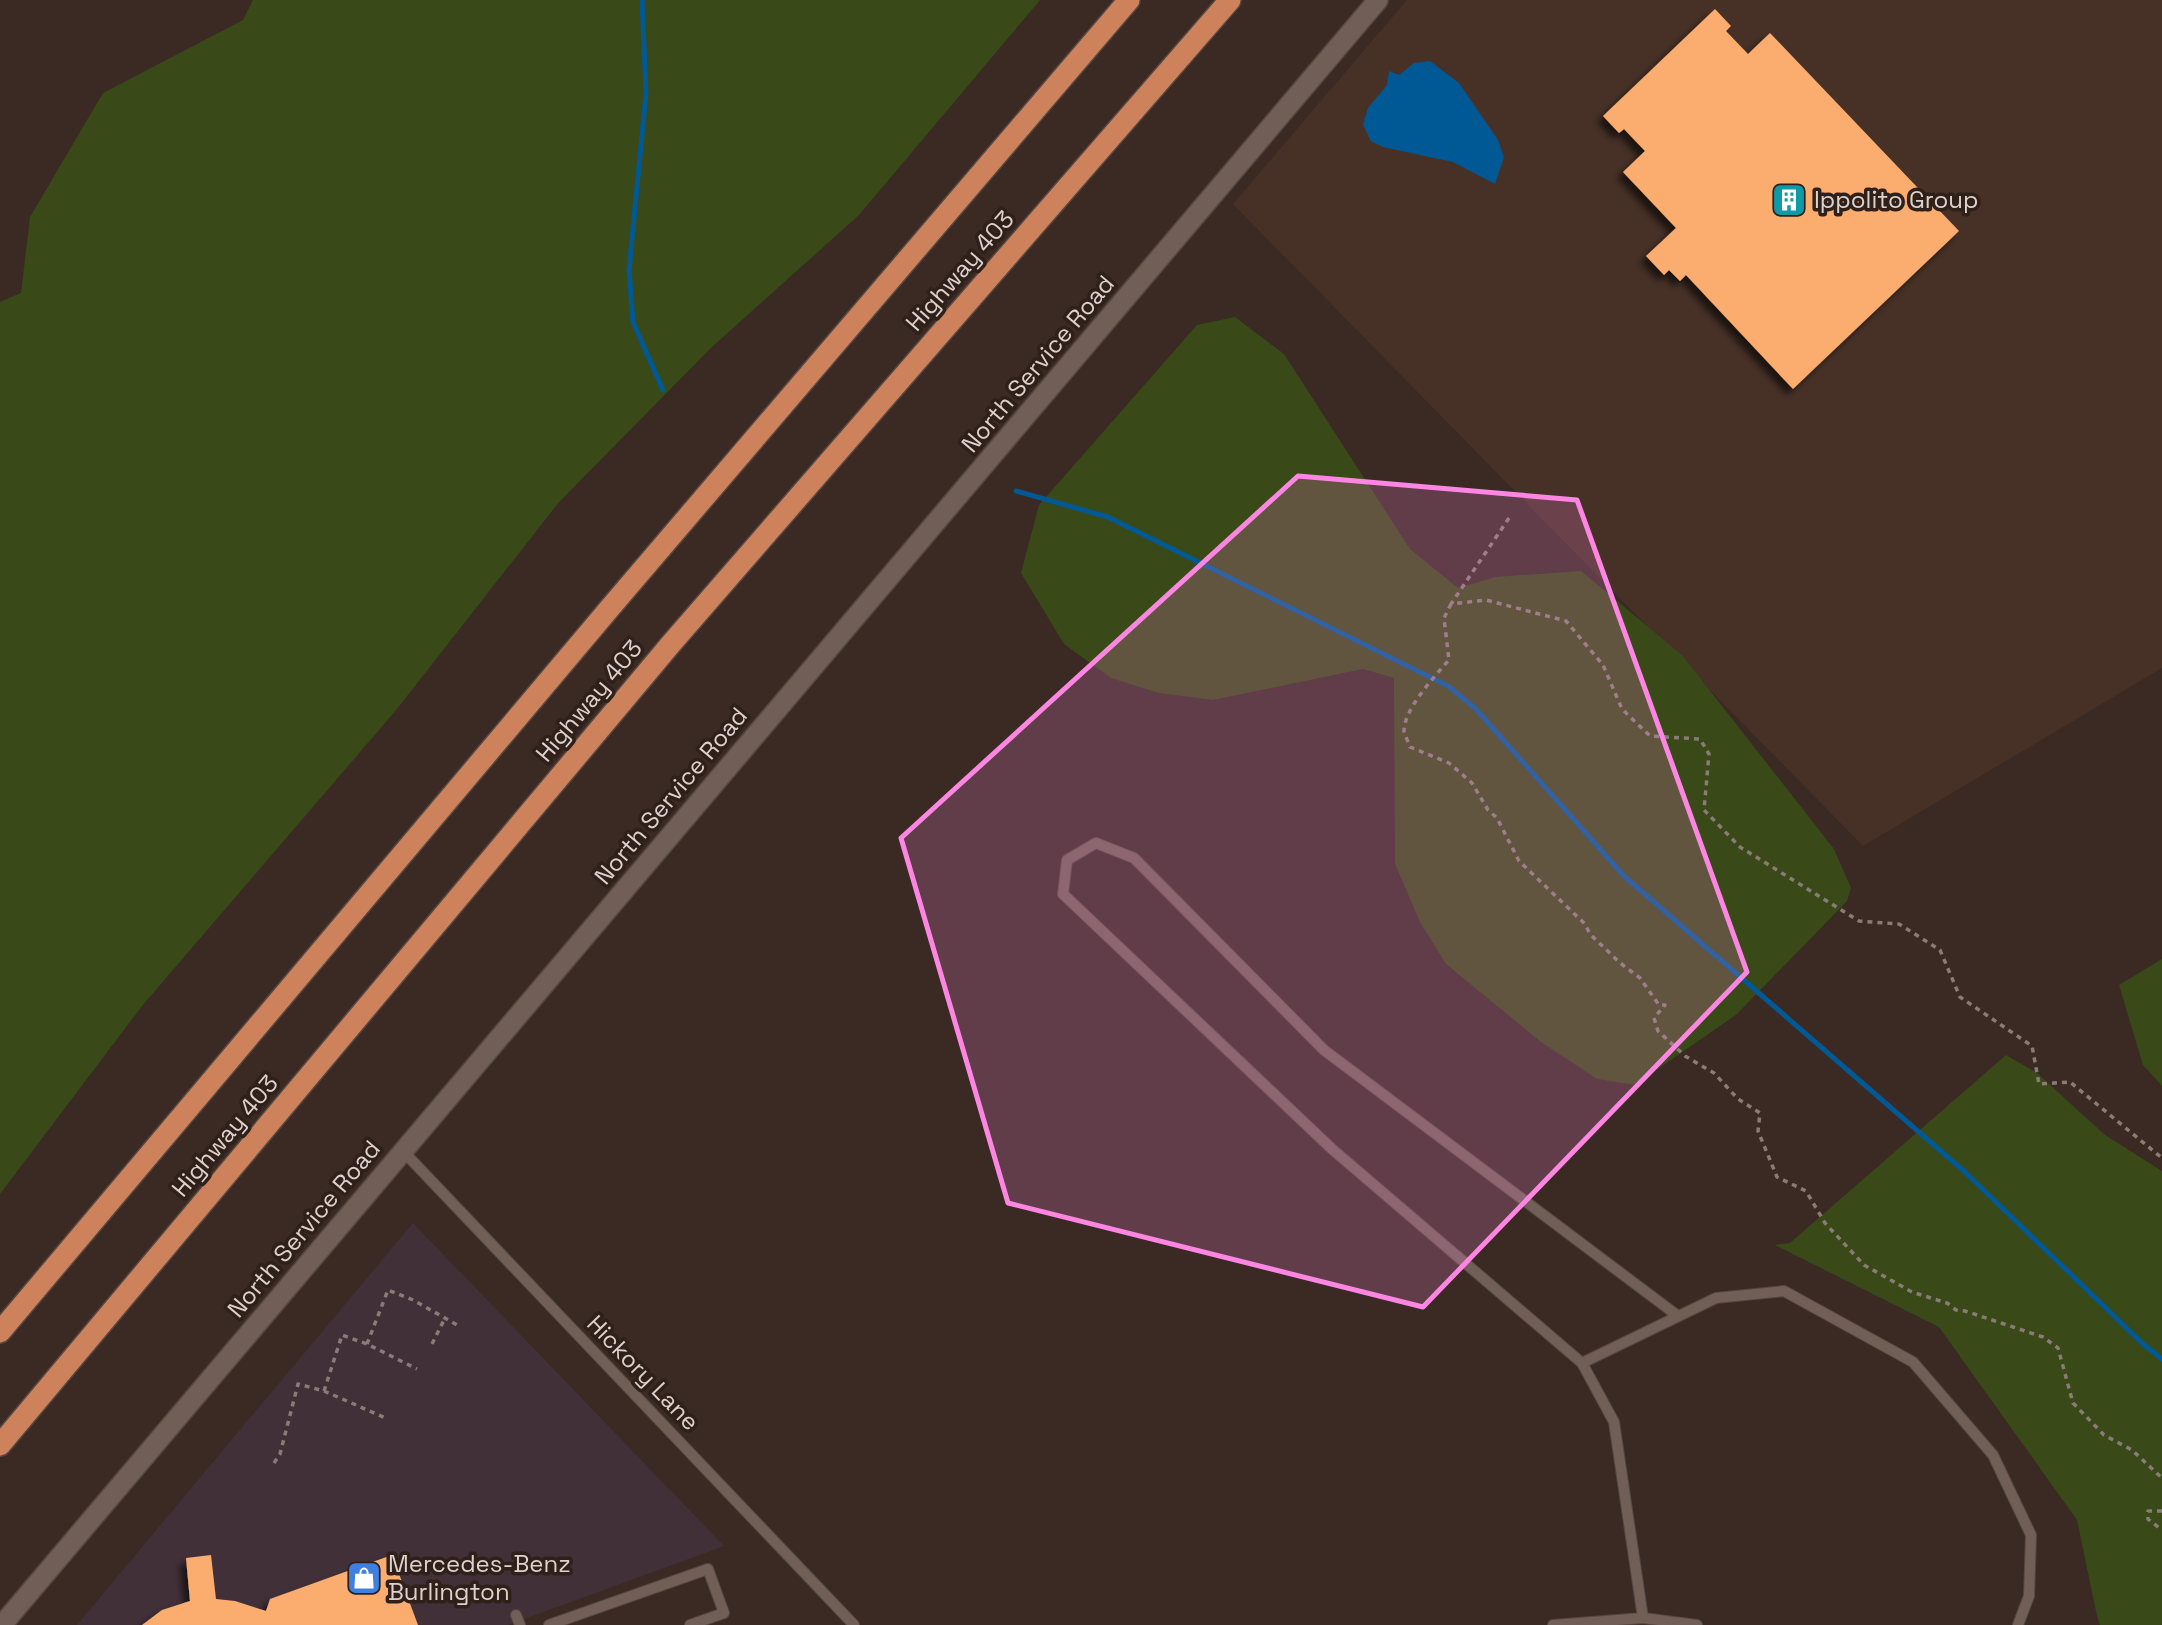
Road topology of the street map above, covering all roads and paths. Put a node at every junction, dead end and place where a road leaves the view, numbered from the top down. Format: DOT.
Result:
graph roads {
  1 [pos="1129,0"];
  2 [pos="1230,0"];
  3 [pos="1378,0"];
  4 [pos="1509,518"];
  5 [pos="1451,604"];
  6 [pos="402,1150"];
  7 [pos="2162,1158"];
  8 [pos="1678,1316"];
  9 [pos="446,1317"];
  10 [pos="459,1326"];
  11 [pos="0,1332"];
  12 [pos="366,1344"];
  13 [pos="432,1344"];
  14 [pos="1582,1363"];
  15 [pos="417,1369"];
  16 [pos="324,1391"];
  17 [pos="388,1419"];
  18 [pos="0,1446"];
  19 [pos="274,1463"];
  20 [pos="2162,1478"];
  21 [pos="2162,1511"];
  22 [pos="2162,1530"];
  23 [pos="1643,1618"];
  24 [pos="2,1625"];
  25 [pos="549,1625"];
  26 [pos="690,1625"];
  27 [pos="854,1625"];
  28 [pos="1553,1625"];
  29 [pos="1697,1625"];
  30 [pos="2018,1625"];
  1 -- 11 [label="highway, Highway 403"];
  2 -- 18 [label="highway, Highway 403"];
  3 -- 6 [label="street, North Service Road"];
  4 -- 5 [label="path"];
  5 -- 7 [label="path"];
  5 -- 20 [label="path"];
  6 -- 24 [label="street, North Service Road"];
  6 -- 27 [label="lane, Hickory Lane"];
  8 -- 14 [label="lane"];
  8 -- 14 [label="lane"];
  8 -- 30 [label="lane"];
  9 -- 10 [label="path"];
  9 -- 12 [label="path"];
  9 -- 13 [label="path"];
  12 -- 15 [label="path"];
  12 -- 16 [label="path"];
  14 -- 23 [label="lane"];
  16 -- 17 [label="path"];
  16 -- 19 [label="path"];
  21 -- 22 [label="path"];
  23 -- 28 [label="lane"];
  23 -- 29 [label="lane"];
  25 -- 26 [label="lane"];
}
